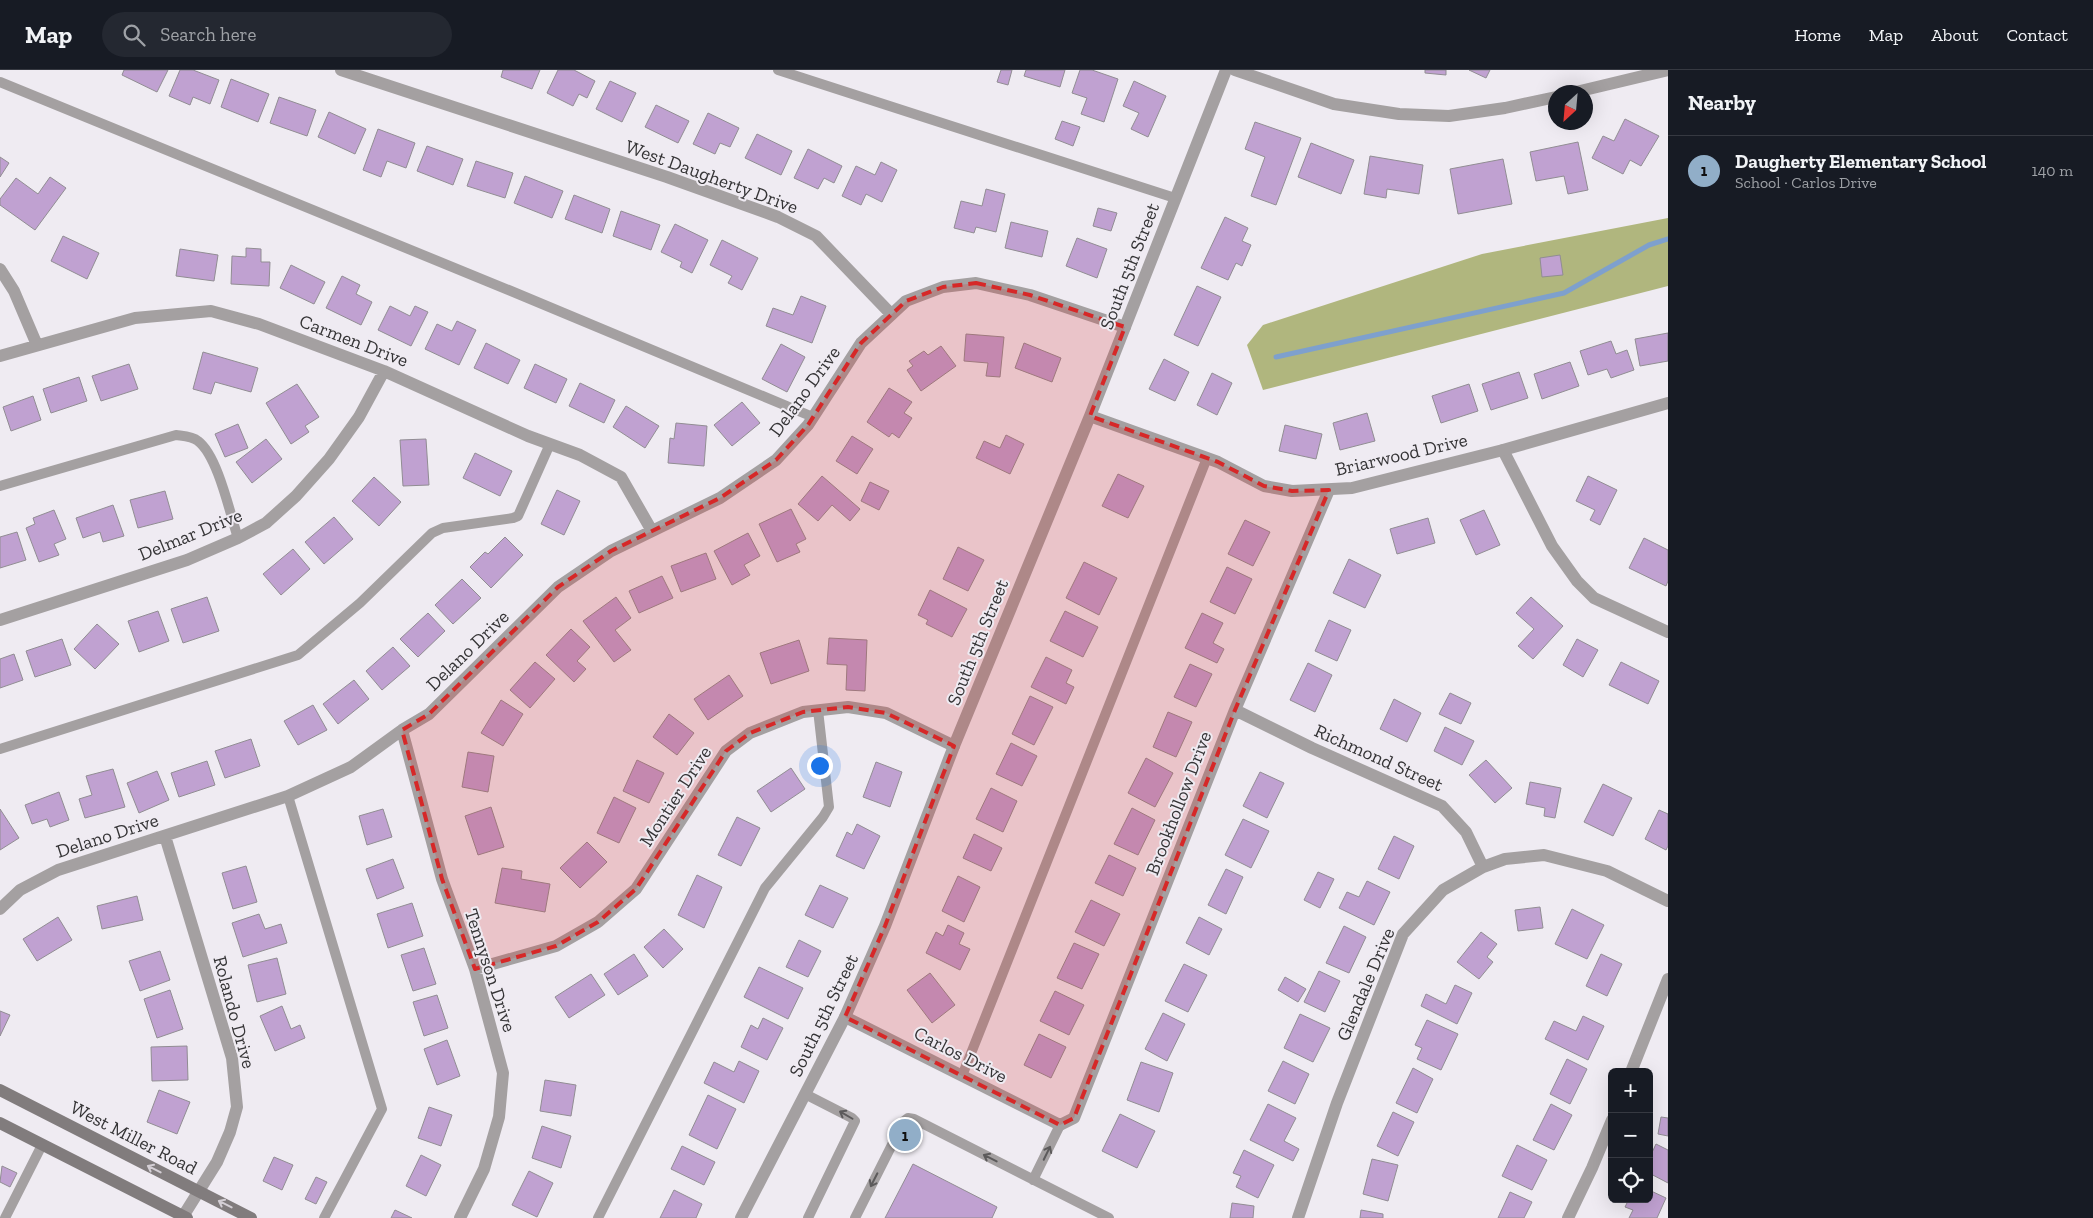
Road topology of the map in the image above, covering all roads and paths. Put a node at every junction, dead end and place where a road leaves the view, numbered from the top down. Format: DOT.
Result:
graph roads {
  1 [pos="342,70"];
  2 [pos="778,70"];
  3 [pos="1226,70"];
  4 [pos="1235,70"];
  5 [pos="1668,70"];
  6 [pos="0,82"];
  7 [pos="1593,88"];
  8 [pos="1548,99"];
  9 [pos="1175,198"];
  10 [pos="0,269"];
  11 [pos="890,314"];
  12 [pos="1125,327"];
  13 [pos="37,345"];
  14 [pos="0,356"];
  15 [pos="384,370"];
  16 [pos="1668,403"];
  17 [pos="1090,416"];
  18 [pos="813,418"];
  19 [pos="550,444"];
  20 [pos="1503,450"];
  21 [pos="1207,458"];
  22 [pos="0,486"];
  23 [pos="1329,490"];
  24 [pos="652,531"];
  25 [pos="238,538"];
  26 [pos="0,620"];
  27 [pos="1668,632"];
  28 [pos="818,710"];
  29 [pos="1234,710"];
  30 [pos="402,730"];
  31 [pos="954,746"];
  32 [pos="0,749"];
  33 [pos="288,796"];
  34 [pos="165,836"];
  35 [pos="1483,866"];
  36 [pos="1668,900"];
  37 [pos="0,909"];
  38 [pos="475,969"];
  39 [pos="1668,979"];
  40 [pos="845,1017"];
  41 [pos="1633,1068"];
  42 [pos="962,1076"];
  43 [pos="0,1090"];
  44 [pos="805,1094"];
  45 [pos="0,1123"];
  46 [pos="1060,1125"];
  47 [pos="1608,1130"];
  48 [pos="42,1144"];
  49 [pos="1033,1180"];
  50 [pos="198,1191"];
  51 [pos="184,1217"];
  52 [pos="5,1218"];
  53 [pos="251,1218"];
  54 [pos="324,1218"];
  55 [pos="460,1218"];
  56 [pos="598,1218"];
  57 [pos="741,1218"];
  58 [pos="808,1218"];
  59 [pos="855,1218"];
  60 [pos="1108,1218"];
  61 [pos="1298,1218"];
  62 [pos="1568,1218"];
  1 -- 11 [label="street, West Daugherty Drive"];
  2 -- 9 [label="lane"];
  3 -- 9 [label="street, South 5th Street"];
  4 -- 8 [label="street"];
  5 -- 7 [label="street"];
  6 -- 18 [label="lane"];
  9 -- 12 [label="street, South 5th Street"];
  10 -- 13 [label="street"];
  11 -- 12 [label="street"];
  11 -- 18 [label="street, Delano Drive"];
  12 -- 17 [label="street, South 5th Street"];
  13 -- 14 [label="street, Carmen Drive"];
  13 -- 15 [label="street, Carmen Drive"];
  15 -- 19 [label="street, Carmen Drive"];
  15 -- 25 [label="street, Delmar Drive"];
  16 -- 20 [label="street, Briarwood Drive"];
  17 -- 21 [label="street, Briarwood Drive"];
  17 -- 31 [label="street, South 5th Street"];
  18 -- 24 [label="street, Delano Drive"];
  19 -- 24 [label="street, Carmen Drive"];
  19 -- 32 [label="lane"];
  20 -- 23 [label="street, Briarwood Drive"];
  20 -- 27 [label="street"];
  21 -- 23 [label="street, Briarwood Drive"];
  21 -- 42 [label="lane"];
  22 -- 25 [label="lane"];
  23 -- 29 [label="street, Brookhollow Drive"];
  24 -- 30 [label="street, Delano Drive"];
  25 -- 26 [label="street, Delmar Drive"];
  28 -- 31 [label="street, Montier Drive"];
  28 -- 38 [label="street, Montier Drive"];
  28 -- 56 [label="lane"];
  29 -- 35 [label="street, Richmond Street"];
  29 -- 46 [label="street, Brookhollow Drive"];
  30 -- 33 [label="street, Delano Drive"];
  30 -- 38 [label="street, Tennyson Drive"];
  31 -- 40 [label="street, South 5th Street"];
  33 -- 34 [label="street, Delano Drive"];
  33 -- 54 [label="lane"];
  34 -- 37 [label="street, Delano Drive"];
  34 -- 50 [label="street, Rolando Drive"];
  35 -- 36 [label="street, Glendale Drive"];
  35 -- 61 [label="street, Glendale Drive"];
  38 -- 55 [label="street, Tennyson Drive"];
  39 -- 41 [label="street"];
  40 -- 42 [label="street, Carlos Drive"];
  40 -- 44 [label="street, South 5th Street"];
  42 -- 46 [label="street, Carlos Drive"];
  50 -- 43 [label="main road, West Miller Road, one-way"];
  44 -- 57 [label="street, South 5th Street"];
  58 -- 44 [label="lane, one-way"];
  45 -- 48 [label="main road"];
  49 -- 46 [label="lane, one-way"];
  47 -- 62 [label="street"];
  48 -- 51 [label="main road"];
  48 -- 52 [label="lane"];
  49 -- 59 [label="lane, one-way"];
  49 -- 60 [label="lane"];
  50 -- 51 [label="street, Rolando Drive"];
  53 -- 50 [label="main road, West Miller Road, one-way"];
}
